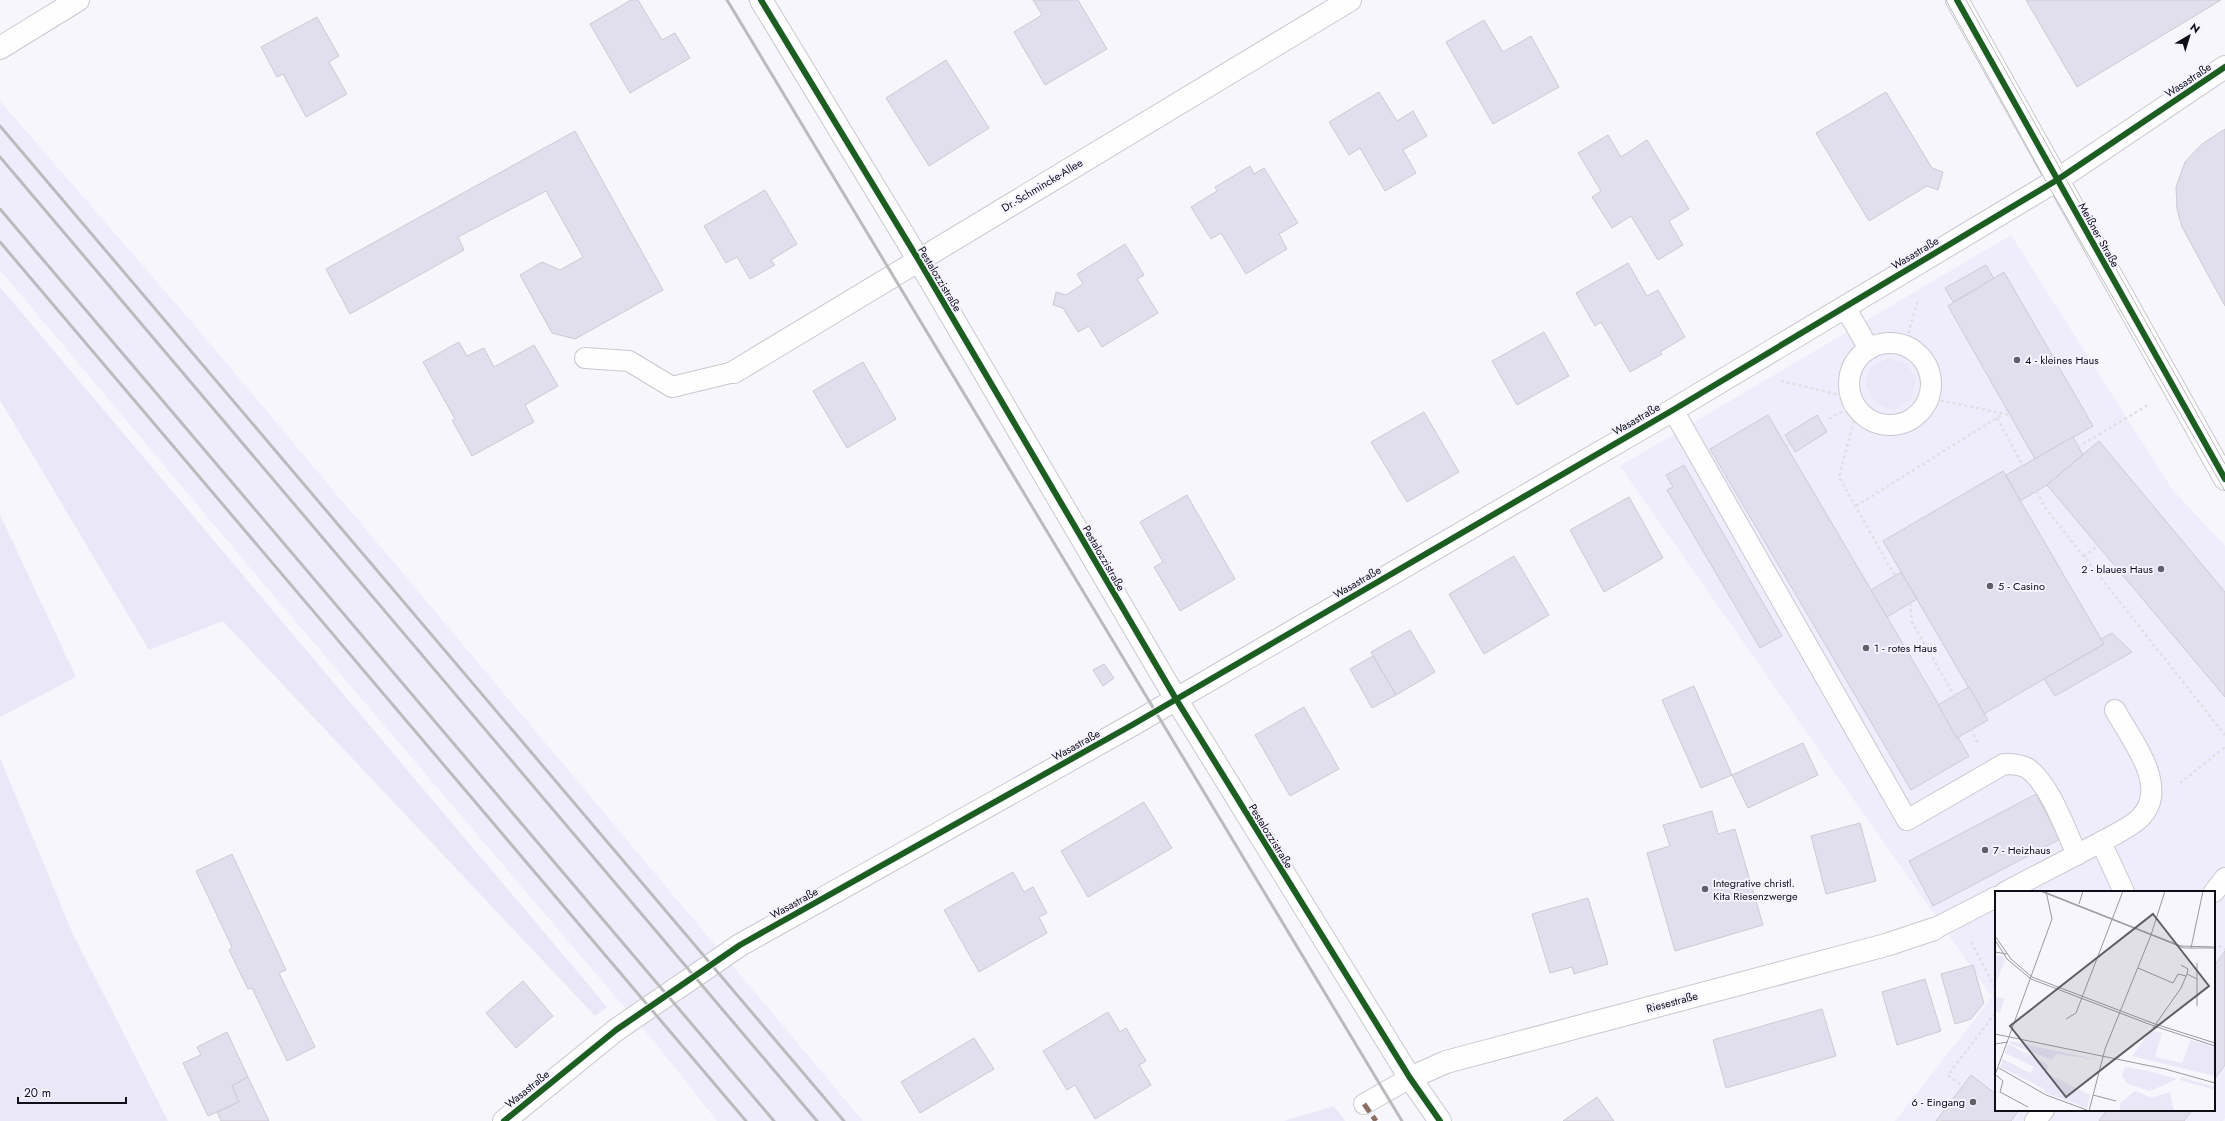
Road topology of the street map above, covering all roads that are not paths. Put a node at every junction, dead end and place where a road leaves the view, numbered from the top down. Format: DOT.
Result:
graph roads {
  1 [pos="78,0"];
  2 [pos="761,0"];
  3 [pos="1350,0"];
  4 [pos="1957,0"];
  5 [pos="0,48"];
  6 [pos="2225,67"];
  7 [pos="2056,180"];
  8 [pos="918,259"];
  9 [pos="1845,307"];
  10 [pos="1869,349"];
  11 [pos="585,358"];
  12 [pos="734,372"];
  13 [pos="1673,410"];
  14 [pos="2225,479"];
  15 [pos="1176,700"];
  16 [pos="2115,710"];
  17 [pos="2100,842"];
  18 [pos="2077,855"];
  19 [pos="2225,878"];
  20 [pos="2007,891"];
  21 [pos="2124,891"];
  22 [pos="2215,891"];
  23 [pos="1995,898"];
  24 [pos="1934,929"];
  25 [pos="1410,1078"];
  26 [pos="1364,1104"];
  27 [pos="2043,1111"];
  28 [pos="504,1121"];
  29 [pos="1440,1121"];
  30 [pos="2035,1121"];
  1 -- 5 [label="street"];
  2 -- 8 [label="street, Pestalozzistraße"];
  3 -- 8 [label="street, Dr.-Schmincke-Allee"];
  4 -- 7 [label="street, Meißner Straße"];
  6 -- 7 [label="street, Wasastraße"];
  7 -- 9 [label="street, Wasastraße"];
  7 -- 14 [label="street, Meißner Straße"];
  8 -- 12 [label="street, Dr.-Schmincke-Allee"];
  8 -- 15 [label="street, Pestalozzistraße"];
  9 -- 10 [label="lane"];
  9 -- 13 [label="street, Wasastraße"];
  10 -- 10 [label="lane"];
  11 -- 12 [label="lane"];
  13 -- 15 [label="street, Wasastraße"];
  13 -- 18 [label="lane"];
  15 -- 25 [label="street, Pestalozzistraße"];
  15 -- 28 [label="street, Wasastraße"];
  16 -- 17 [label="lane"];
  17 -- 18 [label="lane"];
  17 -- 21 [label="lane"];
  18 -- 20 [label="lane"];
  19 -- 22 [label="lane"];
  23 -- 24 [label="lane"];
  24 -- 25 [label="street, Riesestraße"];
  25 -- 26 [label="lane"];
  25 -- 29 [label="street, Pestalozzistraße"];
  27 -- 30 [label="lane"];
}
